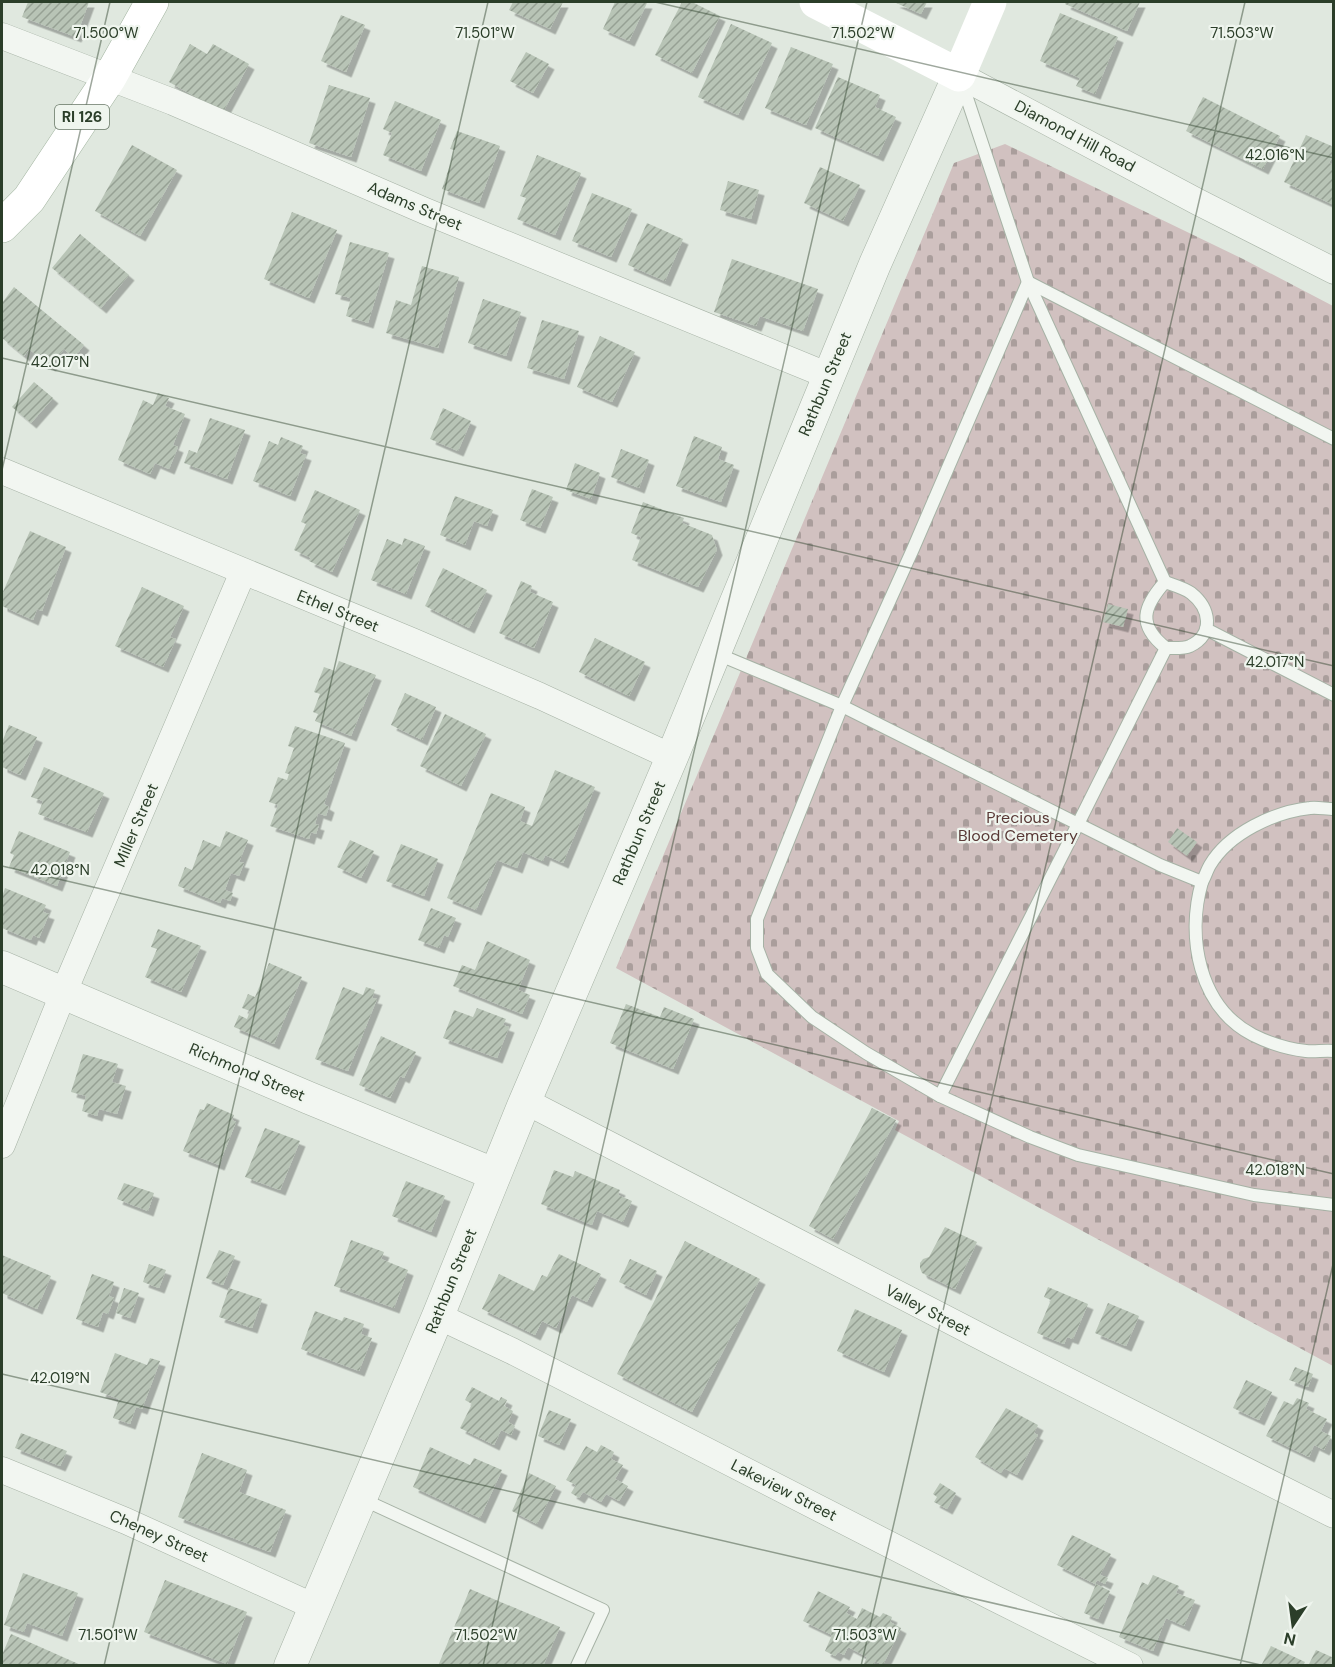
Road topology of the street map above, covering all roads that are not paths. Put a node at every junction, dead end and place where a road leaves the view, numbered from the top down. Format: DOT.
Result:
graph roads {
  1 [pos="152,2"];
  2 [pos="816,2"];
  3 [pos="990,2"];
  4 [pos="2,36"];
  5 [pos="959,75"];
  6 [pos="110,77"];
  7 [pos="2,226"];
  8 [pos="1334,271"];
  9 [pos="1028,282"];
  10 [pos="829,376"];
  11 [pos="1334,439"];
  12 [pos="2,471"];
  13 [pos="243,572"];
  14 [pos="1165,582"];
  15 [pos="1206,629"];
  16 [pos="1166,648"];
  17 [pos="715,652"];
  18 [pos="1334,695"];
  19 [pos="842,706"];
  20 [pos="672,757"];
  21 [pos="1334,810"];
  22 [pos="1078,824"];
  23 [pos="1202,882"];
  24 [pos="2,968"];
  25 [pos="63,994"];
  26 [pos="1333,1050"];
  27 [pos="940,1096"];
  28 [pos="525,1101"];
  29 [pos="2,1145"];
  30 [pos="494,1174"];
  31 [pos="1334,1204"];
  32 [pos="438,1316"];
  33 [pos="2,1470"];
  34 [pos="360,1499"];
  35 [pos="1334,1515"];
  36 [pos="315,1607"];
  37 [pos="290,1665"];
  38 [pos="578,1665"];
  39 [pos="1130,1665"];
  1 -- 6 [label="main road, RI 126"];
  2 -- 5 [label="main road, Diamond Hill Road"];
  3 -- 5 [label="main road, Rathbun Street"];
  4 -- 6 [label="street, Adams Street"];
  5 -- 8 [label="street, Diamond Hill Road"];
  5 -- 9 [label="lane"];
  5 -- 10 [label="street, Rathbun Street"];
  6 -- 7 [label="main road, RI 126"];
  6 -- 10 [label="street, Adams Street"];
  9 -- 11 [label="lane"];
  9 -- 14 [label="lane"];
  9 -- 19 [label="lane"];
  10 -- 17 [label="street, Rathbun Street"];
  12 -- 13 [label="street, Ethel Street"];
  13 -- 20 [label="street, Ethel Street"];
  13 -- 25 [label="street, Miller Street"];
  14 -- 15 [label="lane"];
  14 -- 16 [label="lane"];
  15 -- 16 [label="lane"];
  15 -- 18 [label="lane"];
  16 -- 22 [label="lane"];
  17 -- 19 [label="lane"];
  17 -- 20 [label="street, Rathbun Street"];
  19 -- 22 [label="lane"];
  19 -- 27 [label="lane"];
  20 -- 28 [label="street, Rathbun Street"];
  21 -- 23 [label="lane"];
  22 -- 23 [label="lane"];
  22 -- 27 [label="lane"];
  23 -- 26 [label="lane"];
  24 -- 25 [label="street, Richmond Street"];
  25 -- 29 [label="street, Miller Street"];
  25 -- 30 [label="street, Richmond Street"];
  27 -- 31 [label="lane"];
  28 -- 30 [label="street, Rathbun Street"];
  28 -- 35 [label="street, Valley Street"];
  30 -- 32 [label="street, Rathbun Street"];
  32 -- 34 [label="street, Rathbun Street"];
  32 -- 39 [label="street, Lakeview Street"];
  33 -- 36 [label="street, Cheney Street"];
  34 -- 36 [label="street, Rathbun Street"];
  34 -- 38 [label="lane"];
  36 -- 37 [label="street, Rathbun Street"];
}
